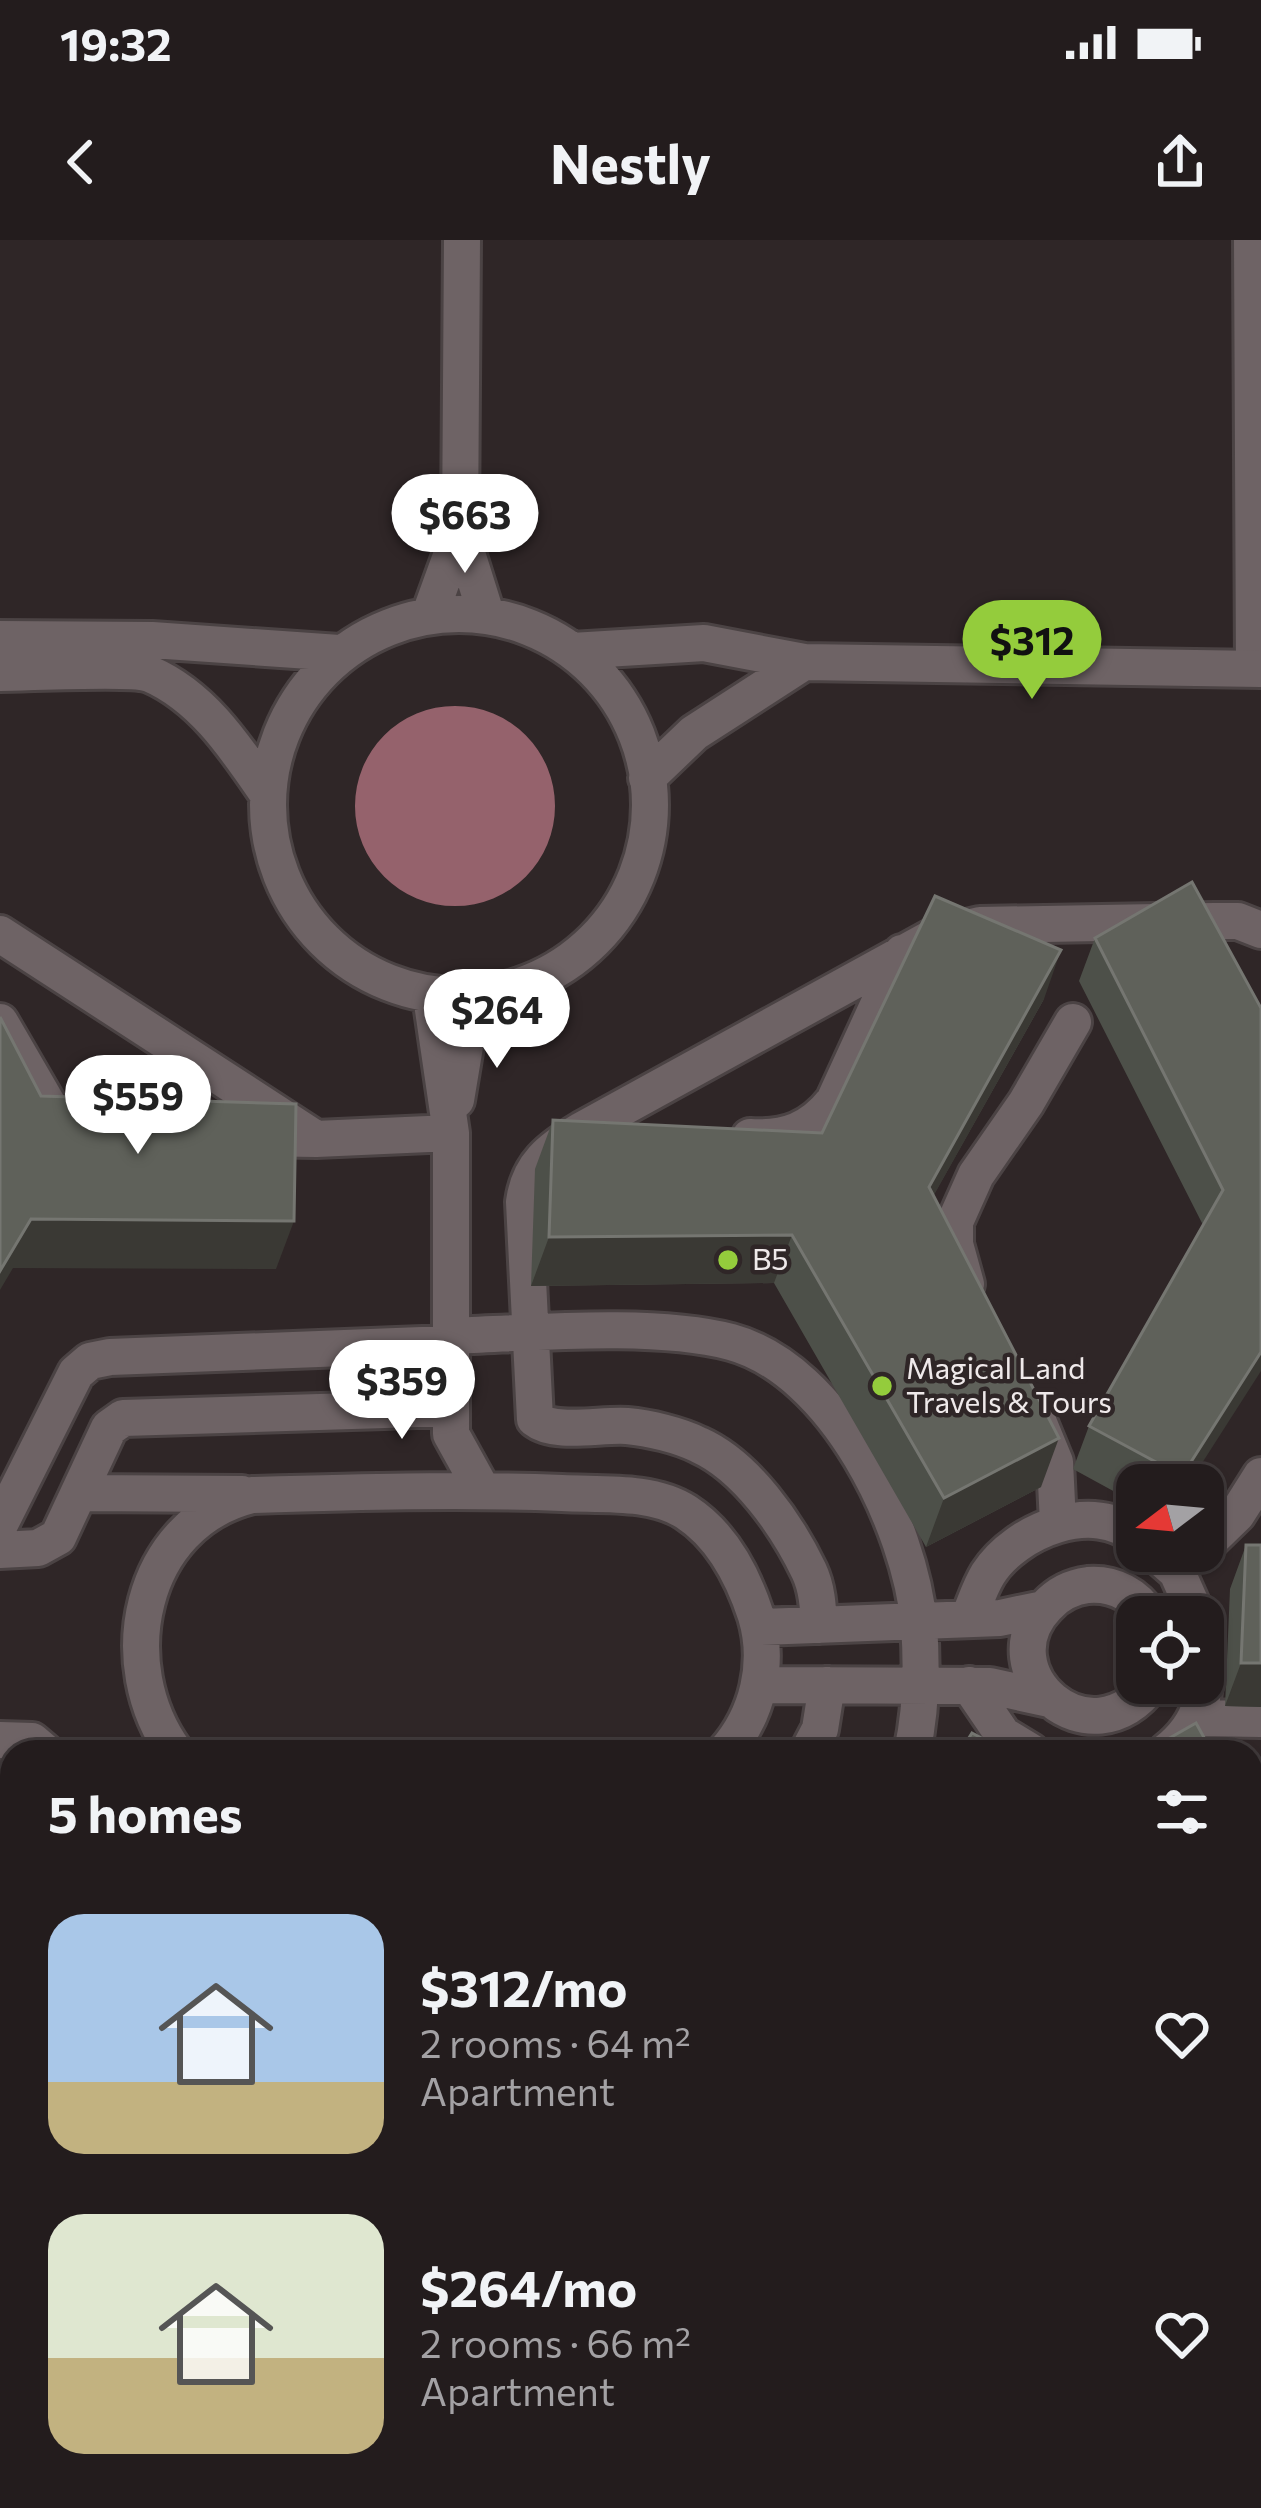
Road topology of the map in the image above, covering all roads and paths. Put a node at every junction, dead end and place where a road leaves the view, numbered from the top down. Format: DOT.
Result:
graph roads {
  1 [pos="462,240"];
  2 [pos="1252,240"];
  3 [pos="1256,303"];
  4 [pos="460,531"];
  5 [pos="430,614"];
  6 [pos="486,614"];
  7 [pos="0,639"];
  8 [pos="572,651"];
  9 [pos="339,653"];
  10 [pos="804,662"];
  11 [pos="1258,669"];
  12 [pos="0,673"];
  13 [pos="647,778"];
  14 [pos="268,793"];
  15 [pos="1259,926"];
  16 [pos="0,934"];
  17 [pos="902,952"];
  18 [pos="431,996"];
  19 [pos="473,998"];
  20 [pos="0,1022"];
  21 [pos="1073,1022"];
  22 [pos="582,1130"];
  23 [pos="451,1133"];
  24 [pos="652,1133"];
  25 [pos="110,1135"];
  26 [pos="723,1136"];
  27 [pos="202,1137"];
  28 [pos="316,1139"];
  29 [pos="982,1322"];
  30 [pos="529,1334"];
  31 [pos="449,1340"];
  32 [pos="1021,1389"];
  33 [pos="451,1421"];
  34 [pos="1261,1476"];
  35 [pos="482,1490"];
  36 [pos="412,1491"];
  37 [pos="80,1493"];
  38 [pos="252,1495"];
  39 [pos="1058,1523"];
  40 [pos="0,1524"];
  41 [pos="1224,1524"];
  42 [pos="1116,1526"];
  43 [pos="0,1550"];
  44 [pos="1132,1596"];
  45 [pos="1043,1609"];
  46 [pos="969,1617"];
  47 [pos="919,1622"];
  48 [pos="819,1625"];
  49 [pos="759,1627"];
  50 [pos="761,1685"];
  51 [pos="827,1685"];
  52 [pos="919,1685"];
  53 [pos="969,1685"];
  54 [pos="1049,1699"];
  55 [pos="1130,1704"];
  56 [pos="1196,1704"];
  57 [pos="1261,1719"];
  58 [pos="169,1740"];
  59 [pos="731,1740"];
  60 [pos="815,1740"];
  61 [pos="915,1740"];
  62 [pos="1011,1740"];
  63 [pos="1185,1740"];
  1 -- 4 [label="street"];
  2 -- 3 [label="street"];
  3 -- 11 [label="street"];
  4 -- 5 [label="street"];
  4 -- 6 [label="street"];
  5 -- 6 [label="street"];
  5 -- 9 [label="street"];
  6 -- 8 [label="street"];
  7 -- 9 [label="street"];
  8 -- 10 [label="street"];
  8 -- 13 [label="street"];
  9 -- 14 [label="street"];
  10 -- 11 [label="street"];
  10 -- 13 [label="street"];
  12 -- 14 [label="street"];
  13 -- 19 [label="street"];
  14 -- 18 [label="street"];
  15 -- 17 [label="street"];
  16 -- 28 [label="street"];
  17 -- 22 [label="street"];
  17 -- 26 [label="street"];
  18 -- 19 [label="street"];
  18 -- 23 [label="street"];
  19 -- 23 [label="street"];
  20 -- 25 [label="street"];
  21 -- 29 [label="street"];
  22 -- 24 [label="street"];
  22 -- 30 [label="street"];
  23 -- 28 [label="street"];
  23 -- 31 [label="street"];
  27 -- 28 [label="street"];
  30 -- 31 [label="street"];
  30 -- 47 [label="street"];
  30 -- 48 [label="street"];
  31 -- 33 [label="street"];
  31 -- 40 [label="street"];
  32 -- 39 [label="street"];
  33 -- 35 [label="street"];
  33 -- 36 [label="street"];
  33 -- 37 [label="street"];
  34 -- 41 [label="street"];
  35 -- 36 [label="street"];
  35 -- 49 [label="street"];
  36 -- 38 [label="street"];
  37 -- 38 [label="street"];
  37 -- 43 [label="street"];
  38 -- 58 [label="street"];
  39 -- 42 [label="street"];
  39 -- 46 [label="street"];
  44 -- 45 [label="street"];
  45 -- 46 [label="street"];
  45 -- 54 [label="street"];
  46 -- 47 [label="street"];
  47 -- 48 [label="street"];
  47 -- 52 [label="street"];
  48 -- 49 [label="street"];
  49 -- 50 [label="street"];
  50 -- 51 [label="street"];
  50 -- 59 [label="street"];
  51 -- 52 [label="street"];
  51 -- 60 [label="street"];
  52 -- 53 [label="street"];
  52 -- 61 [label="street"];
  53 -- 54 [label="street"];
  53 -- 62 [label="street"];
  54 -- 55 [label="street"];
  56 -- 63 [label="street"];
  57 -- 63 [label="street"];
}
